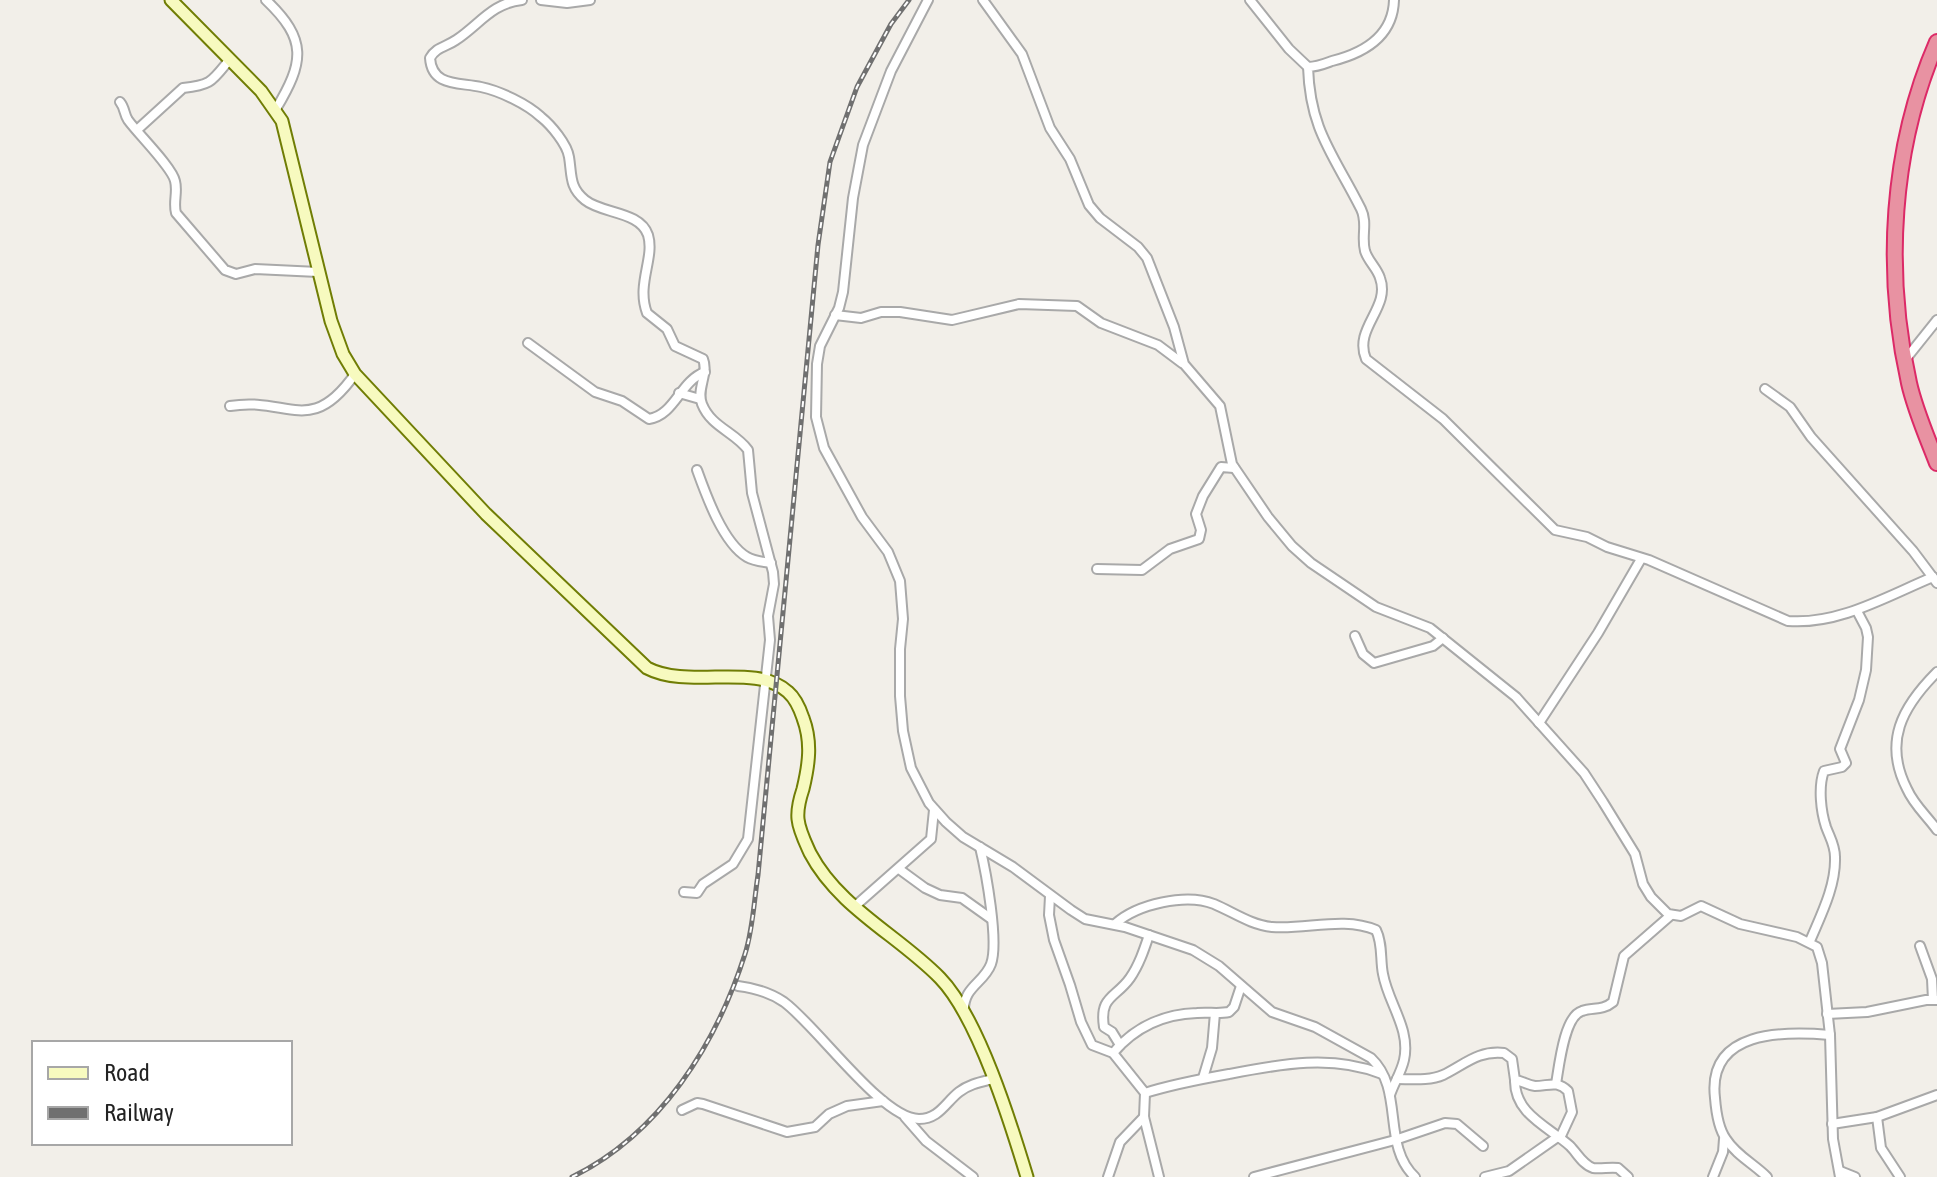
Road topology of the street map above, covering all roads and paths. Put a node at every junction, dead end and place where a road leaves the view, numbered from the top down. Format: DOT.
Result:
graph roads {
  1 [pos="171,0"];
  2 [pos="266,0"];
  3 [pos="522,0"];
  4 [pos="541,0"];
  5 [pos="590,0"];
  6 [pos="928,0"];
  7 [pos="983,0"];
  8 [pos="1250,0"];
  9 [pos="1394,0"];
  10 [pos="1937,42"];
  11 [pos="230,59"];
  12 [pos="1308,67"];
  13 [pos="120,102"];
  14 [pos="276,109"];
  15 [pos="138,129"];
  16 [pos="318,272"];
  17 [pos="835,315"];
  18 [pos="1937,320"];
  19 [pos="528,343"];
  20 [pos="1905,360"];
  21 [pos="1184,364"];
  22 [pos="705,372"];
  23 [pos="355,374"];
  24 [pos="1765,389"];
  25 [pos="679,393"];
  26 [pos="700,399"];
  27 [pos="230,406"];
  28 [pos="1937,463"];
  29 [pos="1234,468"];
  30 [pos="697,470"];
  31 [pos="1641,559"];
  32 [pos="771,563"];
  33 [pos="1097,569"];
  34 [pos="1935,580"];
  35 [pos="1857,611"];
  36 [pos="1355,636"];
  37 [pos="1443,638"];
  38 [pos="1937,672"];
  39 [pos="765,681"];
  40 [pos="1539,723"];
  41 [pos="934,810"];
  42 [pos="1937,830"];
  43 [pos="980,847"];
  44 [pos="899,869"];
  45 [pos="684,892"];
  46 [pos="1050,896"];
  47 [pos="854,907"];
  48 [pos="1671,915"];
  49 [pos="990,918"];
  50 [pos="1115,924"];
  51 [pos="1149,935"];
  52 [pos="1810,941"];
  53 [pos="1920,946"];
  54 [pos="1933,970"];
  55 [pos="738,986"];
  56 [pos="1241,986"];
  57 [pos="1935,1000"];
  58 [pos="964,1011"];
  59 [pos="1215,1013"];
  60 [pos="1827,1014"];
  61 [pos="1830,1035"];
  62 [pos="1120,1045"];
  63 [pos="1113,1053"];
  64 [pos="1383,1074"];
  65 [pos="1203,1078"];
  66 [pos="993,1079"];
  67 [pos="1397,1079"];
  68 [pos="1515,1080"];
  69 [pos="1556,1084"];
  70 [pos="1145,1093"];
  71 [pos="1937,1095"];
  72 [pos="1389,1096"];
  73 [pos="884,1101"];
  74 [pos="682,1110"];
  75 [pos="905,1116"];
  76 [pos="1144,1117"];
  77 [pos="1877,1117"];
  78 [pos="1832,1124"];
  79 [pos="1723,1134"];
  80 [pos="1559,1137"];
  81 [pos="1395,1140"];
  82 [pos="1483,1146"];
  83 [pos="1592,1168"];
  84 [pos="1284,1174"];
  85 [pos="1840,1174"];
  86 [pos="973,1177"];
  87 [pos="1027,1177"];
  88 [pos="1108,1177"];
  89 [pos="1159,1177"];
  90 [pos="1254,1177"];
  91 [pos="1415,1177"];
  92 [pos="1485,1177"];
  93 [pos="1602,1177"];
  94 [pos="1628,1177"];
  95 [pos="1713,1177"];
  96 [pos="1767,1177"];
  97 [pos="1855,1177"];
  98 [pos="1900,1177"];
  1 -- 11 [label="street"];
  2 -- 14 [label="street"];
  3 -- 22 [label="street"];
  4 -- 5 [label="street"];
  6 -- 17 [label="street"];
  7 -- 21 [label="street"];
  8 -- 12 [label="street"];
  9 -- 12 [label="street"];
  10 -- 20 [label="highway"];
  11 -- 14 [label="street"];
  11 -- 15 [label="street"];
  12 -- 31 [label="street"];
  13 -- 15 [label="street"];
  14 -- 16 [label="street"];
  15 -- 16 [label="street"];
  16 -- 23 [label="street"];
  17 -- 21 [label="street"];
  17 -- 41 [label="street"];
  18 -- 20 [label="street"];
  19 -- 25 [label="street"];
  20 -- 28 [label="highway"];
  21 -- 29 [label="street"];
  22 -- 25 [label="street"];
  22 -- 26 [label="street"];
  23 -- 27 [label="street"];
  23 -- 39 [label="street"];
  24 -- 34 [label="street"];
  25 -- 26 [label="street"];
  26 -- 32 [label="street"];
  29 -- 33 [label="street"];
  29 -- 37 [label="street"];
  30 -- 32 [label="street"];
  31 -- 35 [label="street"];
  31 -- 40 [label="street"];
  32 -- 39 [label="street"];
  34 -- 35 [label="street"];
  35 -- 52 [label="street"];
  36 -- 37 [label="street"];
  37 -- 40 [label="street"];
  38 -- 42 [label="street"];
  39 -- 45 [label="street"];
  39 -- 47 [label="street"];
  40 -- 48 [label="street"];
  41 -- 43 [label="street"];
  41 -- 44 [label="street"];
  43 -- 46 [label="street"];
  43 -- 49 [label="street"];
  44 -- 47 [label="street"];
  44 -- 49 [label="street"];
  46 -- 50 [label="street"];
  46 -- 63 [label="street"];
  47 -- 58 [label="street"];
  48 -- 52 [label="street"];
  48 -- 69 [label="street"];
  49 -- 58 [label="street"];
  50 -- 51 [label="street"];
  50 -- 67 [label="street"];
  51 -- 56 [label="street"];
  51 -- 62 [label="street"];
  52 -- 60 [label="street"];
  53 -- 54 [label="street"];
  54 -- 57 [label="street"];
  55 -- 73 [label="street"];
  56 -- 59 [label="street"];
  56 -- 64 [label="street"];
  57 -- 60 [label="street"];
  58 -- 66 [label="street"];
  59 -- 62 [label="street"];
  59 -- 65 [label="street"];
  60 -- 61 [label="street"];
  61 -- 78 [label="street"];
  61 -- 79 [label="street"];
  62 -- 63 [label="street"];
  63 -- 70 [label="street"];
  64 -- 65 [label="street"];
  64 -- 72 [label="street"];
  65 -- 70 [label="street"];
  66 -- 75 [label="street"];
  66 -- 87 [label="street"];
  67 -- 68 [label="street"];
  67 -- 72 [label="street"];
  68 -- 69 [label="street"];
  68 -- 80 [label="street"];
  69 -- 80 [label="street"];
  70 -- 76 [label="street"];
  71 -- 77 [label="street"];
  72 -- 81 [label="street"];
  73 -- 74 [label="street"];
  73 -- 75 [label="street"];
  75 -- 86 [label="street"];
  76 -- 88 [label="street"];
  76 -- 89 [label="street"];
  77 -- 78 [label="street"];
  77 -- 98 [label="street"];
  78 -- 85 [label="street"];
  79 -- 95 [label="street"];
  79 -- 96 [label="street"];
  80 -- 83 [label="street"];
  80 -- 92 [label="street"];
  81 -- 82 [label="street"];
  81 -- 84 [label="street"];
  81 -- 91 [label="street"];
  83 -- 93 [label="street"];
  83 -- 94 [label="street"];
  84 -- 90 [label="street"];
  85 -- 97 [label="street"];
}
